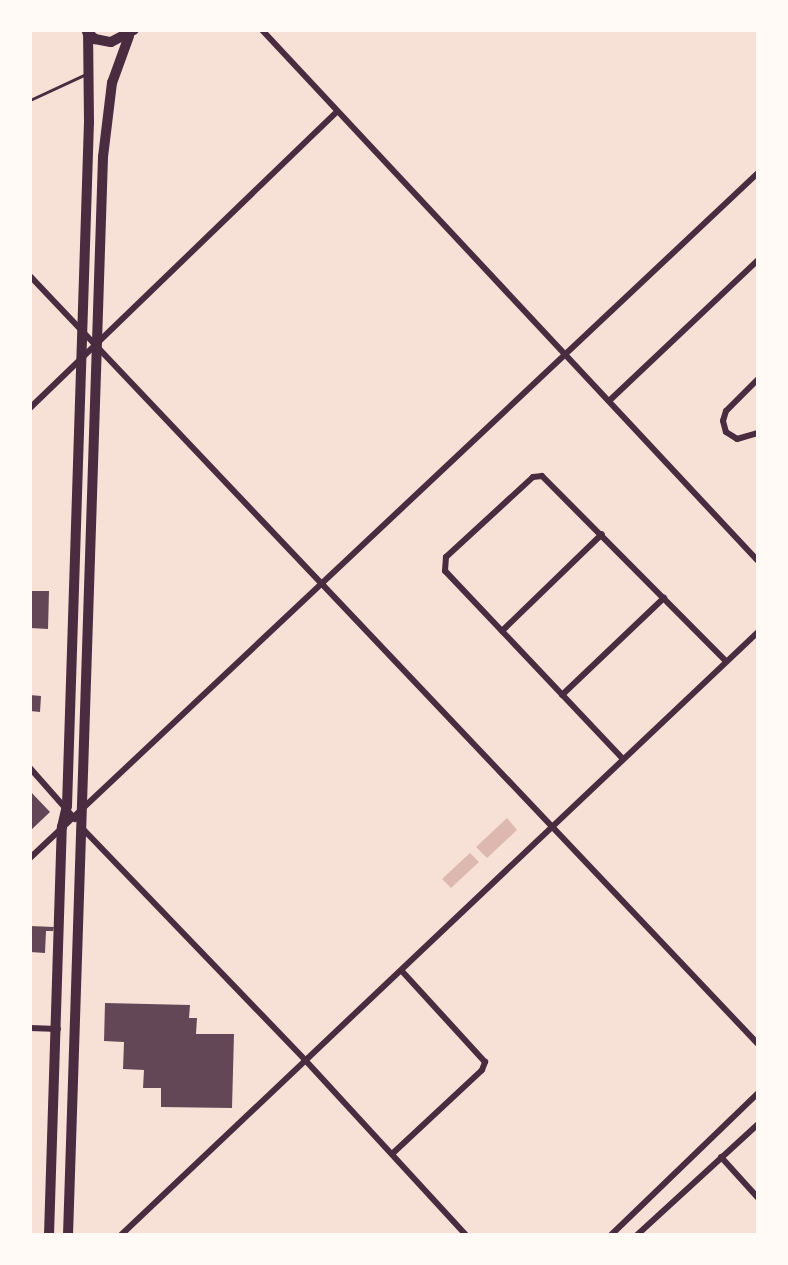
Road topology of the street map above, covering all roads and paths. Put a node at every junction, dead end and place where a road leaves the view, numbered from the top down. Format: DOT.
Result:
graph roads {
  1 [pos="262,30"];
  2 [pos="87,31"];
  3 [pos="131,33"];
  4 [pos="89,73"];
  5 [pos="30,100"];
  6 [pos="336,112"];
  7 [pos="758,173"];
  8 [pos="758,261"];
  9 [pos="30,276"];
  10 [pos="82,330"];
  11 [pos="96,346"];
  12 [pos="565,354"];
  13 [pos="81,361"];
  14 [pos="758,379"];
  15 [pos="609,401"];
  16 [pos="30,408"];
  17 [pos="758,433"];
  18 [pos="602,534"];
  19 [pos="757,560"];
  20 [pos="321,584"];
  21 [pos="664,598"];
  22 [pos="502,631"];
  23 [pos="758,632"];
  24 [pos="726,661"];
  25 [pos="562,695"];
  26 [pos="623,759"];
  27 [pos="30,768"];
  28 [pos="67,806"];
  29 [pos="78,813"];
  30 [pos="552,825"];
  31 [pos="62,827"];
  32 [pos="82,828"];
  33 [pos="30,858"];
  34 [pos="402,971"];
  35 [pos="30,1028"];
  36 [pos="58,1029"];
  37 [pos="758,1044"];
  38 [pos="306,1061"];
  39 [pos="758,1093"];
  40 [pos="758,1124"];
  41 [pos="392,1154"];
  42 [pos="721,1157"];
  43 [pos="758,1198"];
  44 [pos="49,1235"];
  45 [pos="68,1235"];
  46 [pos="121,1235"];
  47 [pos="466,1235"];
  48 [pos="611,1235"];
  49 [pos="637,1235"];
  1 -- 6 [label="street"];
  2 -- 3 [label="main road"];
  2 -- 4 [label="main road"];
  3 -- 11 [label="main road"];
  4 -- 5 [label="lane"];
  4 -- 10 [label="main road"];
  6 -- 11 [label="street"];
  6 -- 12 [label="street"];
  7 -- 12 [label="street"];
  8 -- 15 [label="street"];
  9 -- 10 [label="street"];
  10 -- 11 [label="street"];
  10 -- 13 [label="main road"];
  11 -- 13 [label="street"];
  11 -- 20 [label="street"];
  11 -- 29 [label="main road"];
  12 -- 15 [label="street"];
  12 -- 20 [label="street"];
  13 -- 16 [label="street"];
  13 -- 28 [label="main road"];
  14 -- 17 [label="street"];
  15 -- 19 [label="street"];
  18 -- 21 [label="street"];
  18 -- 22 [label="street"];
  18 -- 22 [label="street"];
  20 -- 29 [label="street"];
  20 -- 30 [label="street"];
  21 -- 24 [label="street"];
  21 -- 25 [label="street"];
  22 -- 25 [label="street"];
  23 -- 24 [label="street"];
  24 -- 26 [label="street"];
  25 -- 26 [label="street"];
  26 -- 30 [label="street"];
  27 -- 28 [label="street"];
  28 -- 29 [label="street"];
  28 -- 31 [label="main road"];
  29 -- 31 [label="street"];
  29 -- 32 [label="main road"];
  30 -- 34 [label="street"];
  30 -- 37 [label="street"];
  31 -- 33 [label="street"];
  31 -- 36 [label="main road"];
  32 -- 38 [label="street"];
  32 -- 45 [label="main road"];
  34 -- 38 [label="street"];
  34 -- 41 [label="street"];
  35 -- 36 [label="street"];
  36 -- 44 [label="main road"];
  38 -- 41 [label="street"];
  38 -- 46 [label="street"];
  39 -- 48 [label="street"];
  40 -- 42 [label="street"];
  41 -- 47 [label="street"];
  42 -- 43 [label="street"];
  42 -- 49 [label="street"];
}
